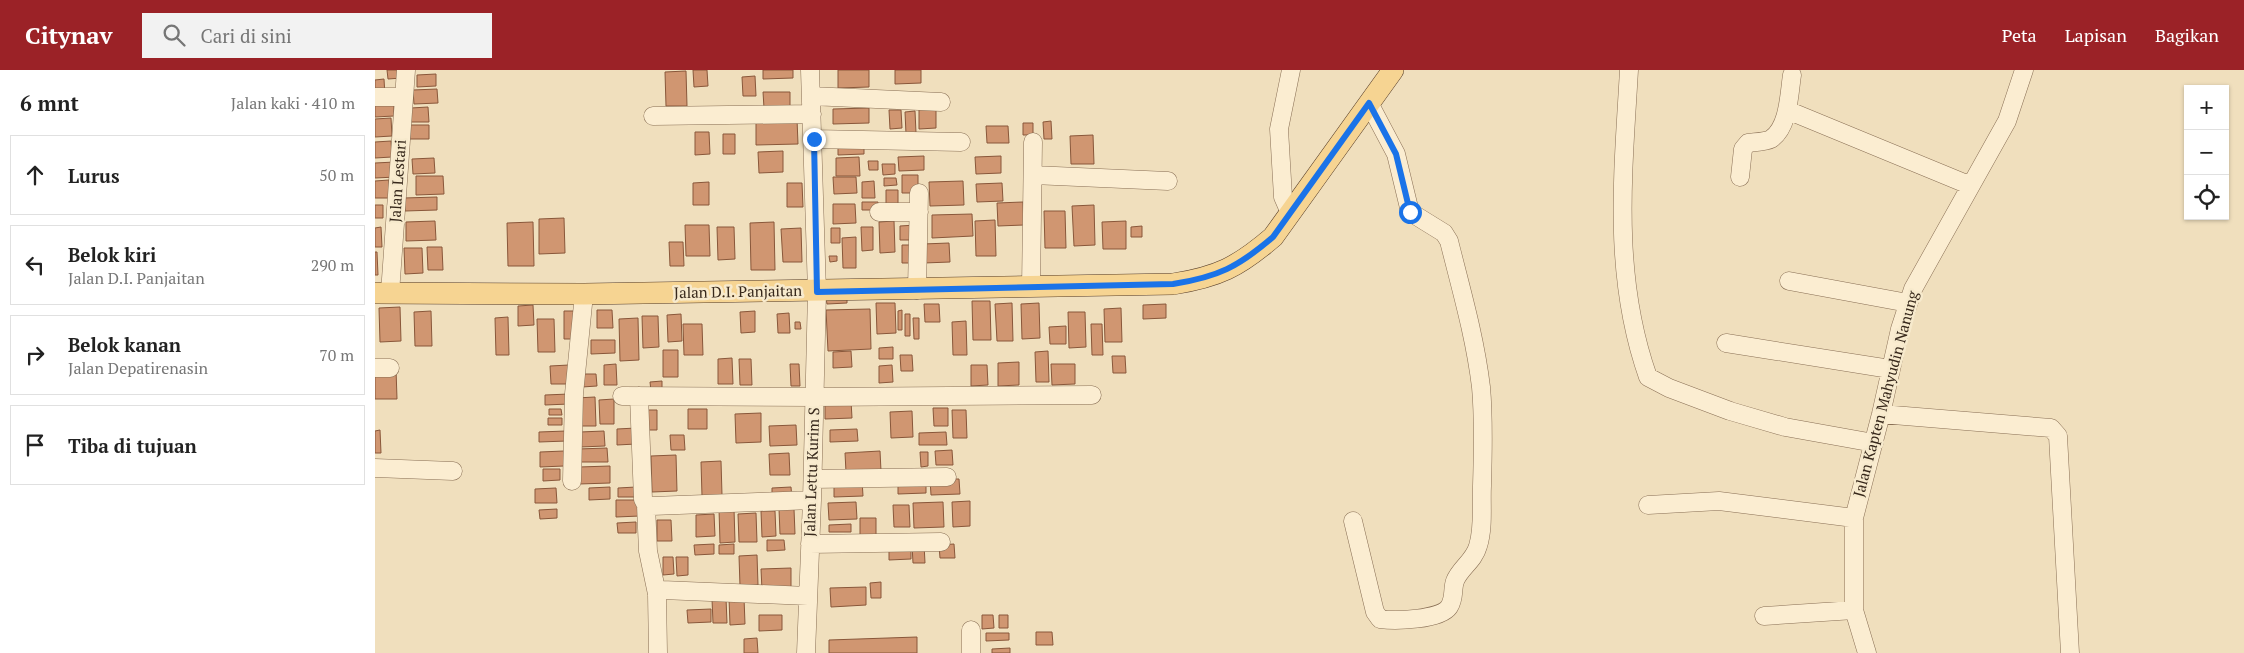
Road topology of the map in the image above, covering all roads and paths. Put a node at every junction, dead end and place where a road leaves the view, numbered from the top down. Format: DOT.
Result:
graph roads {
  1 [pos="406,70"];
  2 [pos="810,70"];
  3 [pos="1291,70"];
  4 [pos="1393,70"];
  5 [pos="1629,70"];
  6 [pos="2024,70"];
  7 [pos="1792,75"];
  8 [pos="375,97"];
  9 [pos="404,97"];
  10 [pos="941,102"];
  11 [pos="1369,103"];
  12 [pos="811,105"];
  13 [pos="1787,110"];
  14 [pos="653,116"];
  15 [pos="814,139"];
  16 [pos="961,142"];
  17 [pos="1033,142"];
  18 [pos="1033,175"];
  19 [pos="1740,177"];
  20 [pos="1168,181"];
  21 [pos="1969,185"];
  22 [pos="919,192"];
  23 [pos="879,212"];
  24 [pos="919,212"];
  25 [pos="1290,213"];
  26 [pos="1789,281"];
  27 [pos="1031,287"];
  28 [pos="917,290"];
  29 [pos="817,292"];
  30 [pos="383,293"];
  31 [pos="584,294"];
  32 [pos="1908,303"];
  33 [pos="1726,343"];
  34 [pos="1891,369"];
  35 [pos="1092,395"];
  36 [pos="622,396"];
  37 [pos="639,396"];
  38 [pos="814,397"];
  39 [pos="1881,414"];
  40 [pos="1873,442"];
  41 [pos="375,468"];
  42 [pos="453,471"];
  43 [pos="947,477"];
  44 [pos="813,480"];
  45 [pos="572,481"];
  46 [pos="812,500"];
  47 [pos="645,505"];
  48 [pos="1648,505"];
  49 [pos="1854,518"];
  50 [pos="1353,521"];
  51 [pos="941,542"];
  52 [pos="810,544"];
  53 [pos="657,594"];
  54 [pos="808,596"];
  55 [pos="1854,610"];
  56 [pos="1764,616"];
  57 [pos="971,630"];
  58 [pos="658,653"];
  59 [pos="806,653"];
  60 [pos="971,653"];
  61 [pos="1867,653"];
  62 [pos="2070,653"];
  1 -- 9 [label="street, Jalan Lestari"];
  2 -- 12 [label="street, Jalan Lettu Kurim S"];
  3 -- 25 [label="street"];
  4 -- 11 [label="main road, Jalan D.I. Panjaitan"];
  5 -- 40 [label="street"];
  6 -- 21 [label="street, Jalan Kapten Mahyudin Nanung"];
  7 -- 13 [label="street"];
  8 -- 9 [label="street"];
  9 -- 30 [label="street, Jalan Lestari"];
  10 -- 12 [label="street"];
  11 -- 25 [label="main road, Jalan D.I. Panjaitan"];
  11 -- 50 [label="street"];
  12 -- 14 [label="street"];
  12 -- 15 [label="street, Jalan Lettu Kurim S"];
  13 -- 19 [label="street"];
  13 -- 21 [label="street"];
  15 -- 16 [label="street"];
  15 -- 29 [label="street, Jalan Lettu Kurim S"];
  17 -- 18 [label="street"];
  18 -- 20 [label="street"];
  18 -- 27 [label="street"];
  21 -- 32 [label="street, Jalan Kapten Mahyudin Nanung"];
  22 -- 24 [label="street"];
  23 -- 24 [label="street"];
  24 -- 28 [label="street"];
  25 -- 27 [label="main road, Jalan D.I. Panjaitan"];
  26 -- 32 [label="street"];
  27 -- 28 [label="main road, Jalan D.I. Panjaitan"];
  28 -- 29 [label="main road, Jalan D.I. Panjaitan"];
  29 -- 31 [label="main road, Jalan D.I. Panjaitan"];
  29 -- 38 [label="street, Jalan Lettu Kurim S"];
  30 -- 31 [label="main road, Jalan D.I. Panjaitan"];
  31 -- 45 [label="street"];
  32 -- 34 [label="street, Jalan Kapten Mahyudin Nanung"];
  33 -- 34 [label="street"];
  34 -- 39 [label="street, Jalan Kapten Mahyudin Nanung"];
  35 -- 38 [label="street"];
  36 -- 37 [label="street"];
  37 -- 38 [label="street"];
  37 -- 47 [label="street"];
  38 -- 44 [label="street, Jalan Lettu Kurim S"];
  39 -- 40 [label="street, Jalan Kapten Mahyudin Nanung"];
  39 -- 62 [label="street"];
  40 -- 49 [label="street, Jalan Kapten Mahyudin Nanung"];
  41 -- 42 [label="street"];
  43 -- 44 [label="street"];
  44 -- 46 [label="street, Jalan Lettu Kurim S"];
  46 -- 47 [label="street"];
  46 -- 52 [label="street, Jalan Lettu Kurim S"];
  47 -- 53 [label="street"];
  48 -- 49 [label="street"];
  49 -- 55 [label="street, Jalan Kapten Mahyudin Nanung"];
  51 -- 52 [label="street"];
  52 -- 54 [label="street, Jalan Lettu Kurim S"];
  53 -- 54 [label="street"];
  53 -- 58 [label="street"];
  54 -- 59 [label="street, Jalan Lettu Kurim S"];
  55 -- 56 [label="street"];
  55 -- 61 [label="street, Jalan Kapten Mahyudin Nanung"];
  57 -- 60 [label="street"];
}
